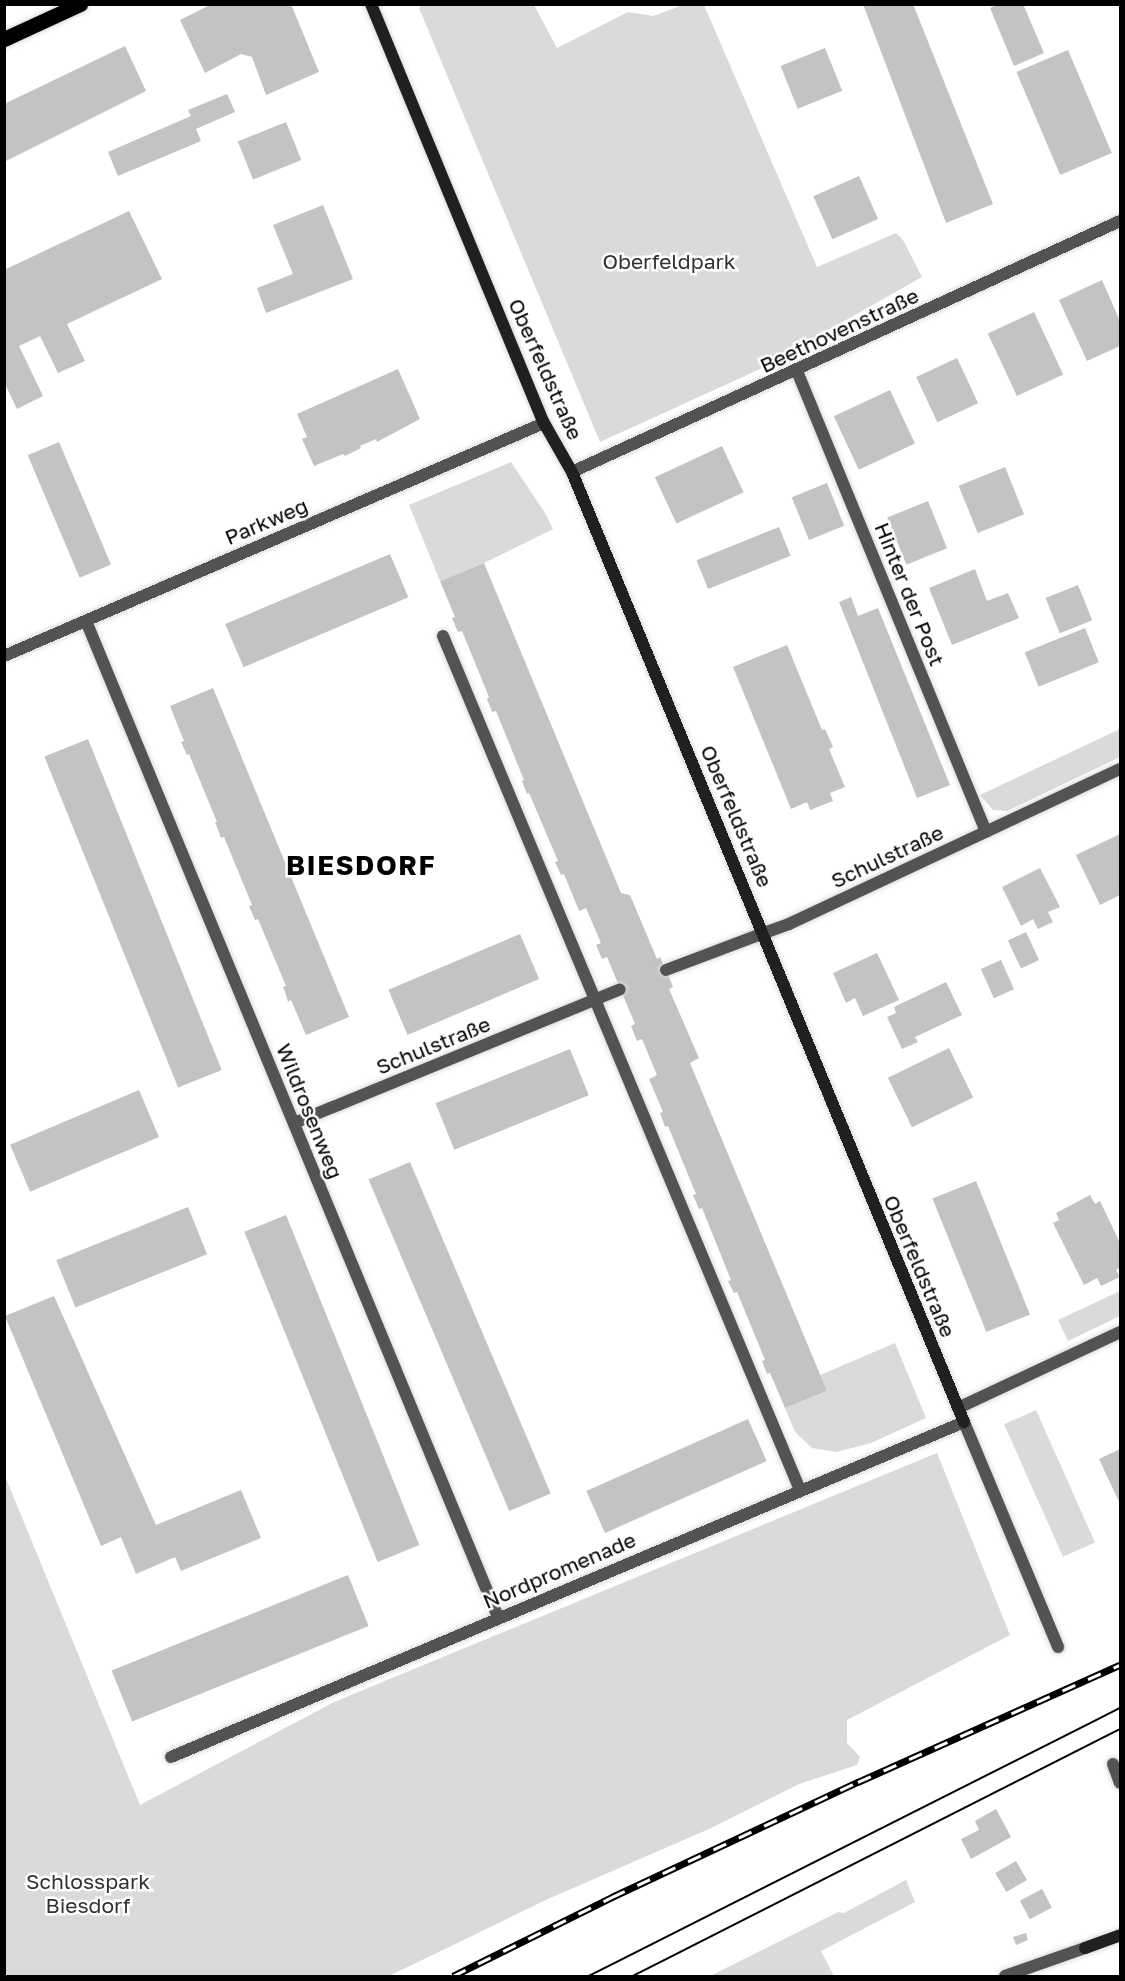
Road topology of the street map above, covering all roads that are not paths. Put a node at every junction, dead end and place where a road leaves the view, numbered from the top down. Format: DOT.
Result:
graph roads {
  1 [pos="80,4"];
  2 [pos="371,4"];
  3 [pos="4,39"];
  4 [pos="1120,221"];
  5 [pos="797,371"];
  6 [pos="544,423"];
  7 [pos="572,472"];
  8 [pos="86,621"];
  9 [pos="443,636"];
  10 [pos="4,656"];
  11 [pos="1120,769"];
  12 [pos="986,831"];
  13 [pos="764,933"];
  14 [pos="666,970"];
  15 [pos="620,989"];
  16 [pos="594,999"];
  17 [pos="294,1123"];
  18 [pos="1120,1332"];
  19 [pos="958,1408"];
  20 [pos="964,1422"];
  21 [pos="800,1490"];
  22 [pos="498,1617"];
  23 [pos="1058,1647"];
  24 [pos="171,1757"];
  25 [pos="1113,1764"];
  26 [pos="1120,1782"];
  27 [pos="1120,1935"];
  28 [pos="1005,1977"];
  1 -- 3 [label="main road"];
  2 -- 6 [label="street, Oberfeldstraße"];
  4 -- 5 [label="street, Beethovenstraße"];
  5 -- 7 [label="street, Beethovenstraße"];
  5 -- 12 [label="street, Hinter der Post"];
  6 -- 7 [label="street, Oberfeldstraße"];
  6 -- 8 [label="street, Parkweg"];
  7 -- 13 [label="street, Oberfeldstraße"];
  8 -- 10 [label="street, Parkweg"];
  8 -- 17 [label="street, Wildrosenweg"];
  9 -- 16 [label="street"];
  11 -- 12 [label="street, Schulstraße"];
  12 -- 13 [label="street, Schulstraße"];
  13 -- 14 [label="street, Schulstraße"];
  13 -- 19 [label="street, Oberfeldstraße"];
  15 -- 16 [label="street, Schulstraße"];
  16 -- 17 [label="street, Schulstraße"];
  16 -- 21 [label="street"];
  17 -- 22 [label="street, Wildrosenweg"];
  18 -- 19 [label="street"];
  19 -- 20 [label="street, Oberfeldstraße"];
  20 -- 21 [label="street, Nordpromenade"];
  20 -- 23 [label="street, Oberfeldstraße"];
  21 -- 22 [label="street, Nordpromenade"];
  22 -- 24 [label="street, Nordpromenade"];
  25 -- 26 [label="street"];
  27 -- 28 [label="street"];
}
